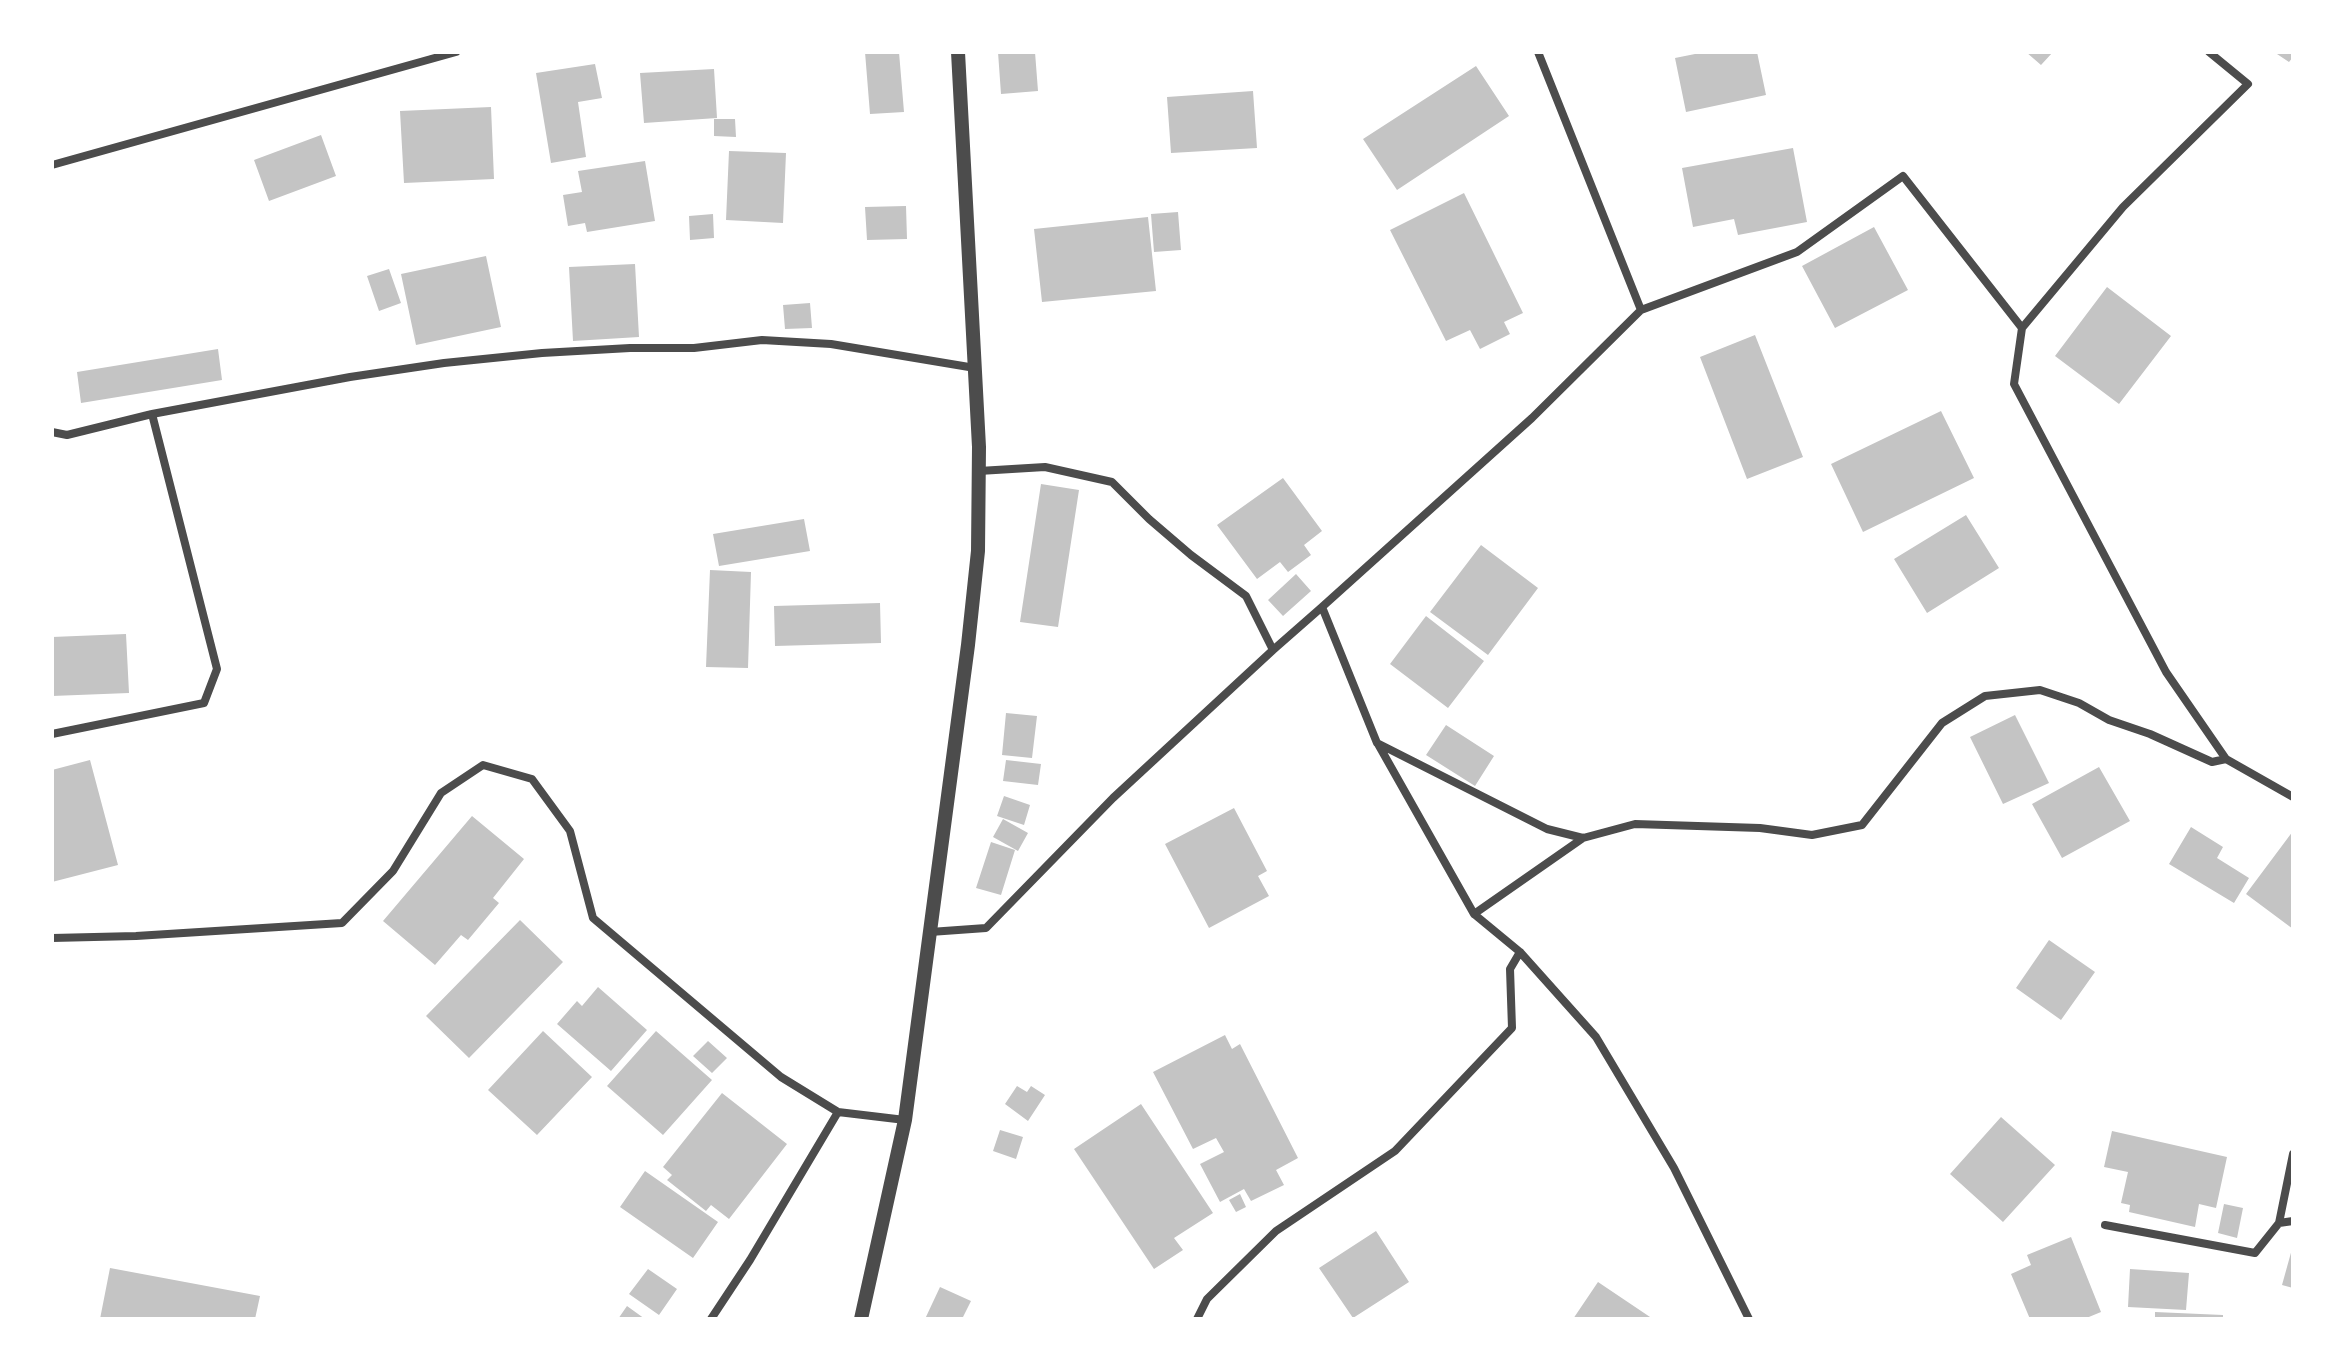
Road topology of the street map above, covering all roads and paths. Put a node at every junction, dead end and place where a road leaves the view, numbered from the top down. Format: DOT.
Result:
graph roads {
  1 [pos="456,52"];
  2 [pos="958,52"];
  3 [pos="1538,52"];
  4 [pos="2209,52"];
  5 [pos="52,165"];
  6 [pos="1641,310"];
  7 [pos="2022,328"];
  8 [pos="975,368"];
  9 [pos="152,414"];
  10 [pos="52,432"];
  11 [pos="977,471"];
  12 [pos="1322,607"];
  13 [pos="1273,650"];
  14 [pos="52,734"];
  15 [pos="1377,743"];
  16 [pos="2226,759"];
  17 [pos="2293,797"];
  18 [pos="1583,838"];
  19 [pos="1474,914"];
  20 [pos="930,932"];
  21 [pos="52,938"];
  22 [pos="1520,952"];
  23 [pos="838,1112"];
  24 [pos="905,1120"];
  25 [pos="2293,1154"];
  26 [pos="2293,1221"];
  27 [pos="2279,1223"];
  28 [pos="2105,1225"];
  29 [pos="711,1319"];
  30 [pos="861,1319"];
  31 [pos="1197,1319"];
  32 [pos="1749,1319"];
  1 -- 5 [label="street"];
  2 -- 8 [label="street"];
  3 -- 6 [label="street"];
  4 -- 7 [label="street"];
  6 -- 7 [label="street"];
  6 -- 12 [label="street"];
  7 -- 16 [label="street"];
  8 -- 9 [label="street"];
  8 -- 11 [label="street"];
  9 -- 10 [label="street"];
  9 -- 14 [label="street"];
  11 -- 13 [label="street"];
  11 -- 20 [label="street"];
  12 -- 13 [label="street"];
  12 -- 15 [label="street"];
  13 -- 20 [label="street"];
  15 -- 18 [label="street"];
  15 -- 19 [label="street"];
  16 -- 17 [label="street"];
  16 -- 18 [label="street"];
  18 -- 19 [label="street"];
  19 -- 22 [label="street"];
  20 -- 24 [label="street"];
  21 -- 23 [label="street"];
  22 -- 31 [label="street"];
  22 -- 32 [label="street"];
  23 -- 24 [label="street"];
  23 -- 29 [label="street"];
  24 -- 30 [label="street"];
  25 -- 27 [label="street"];
  26 -- 27 [label="street"];
  27 -- 28 [label="street"];
}
